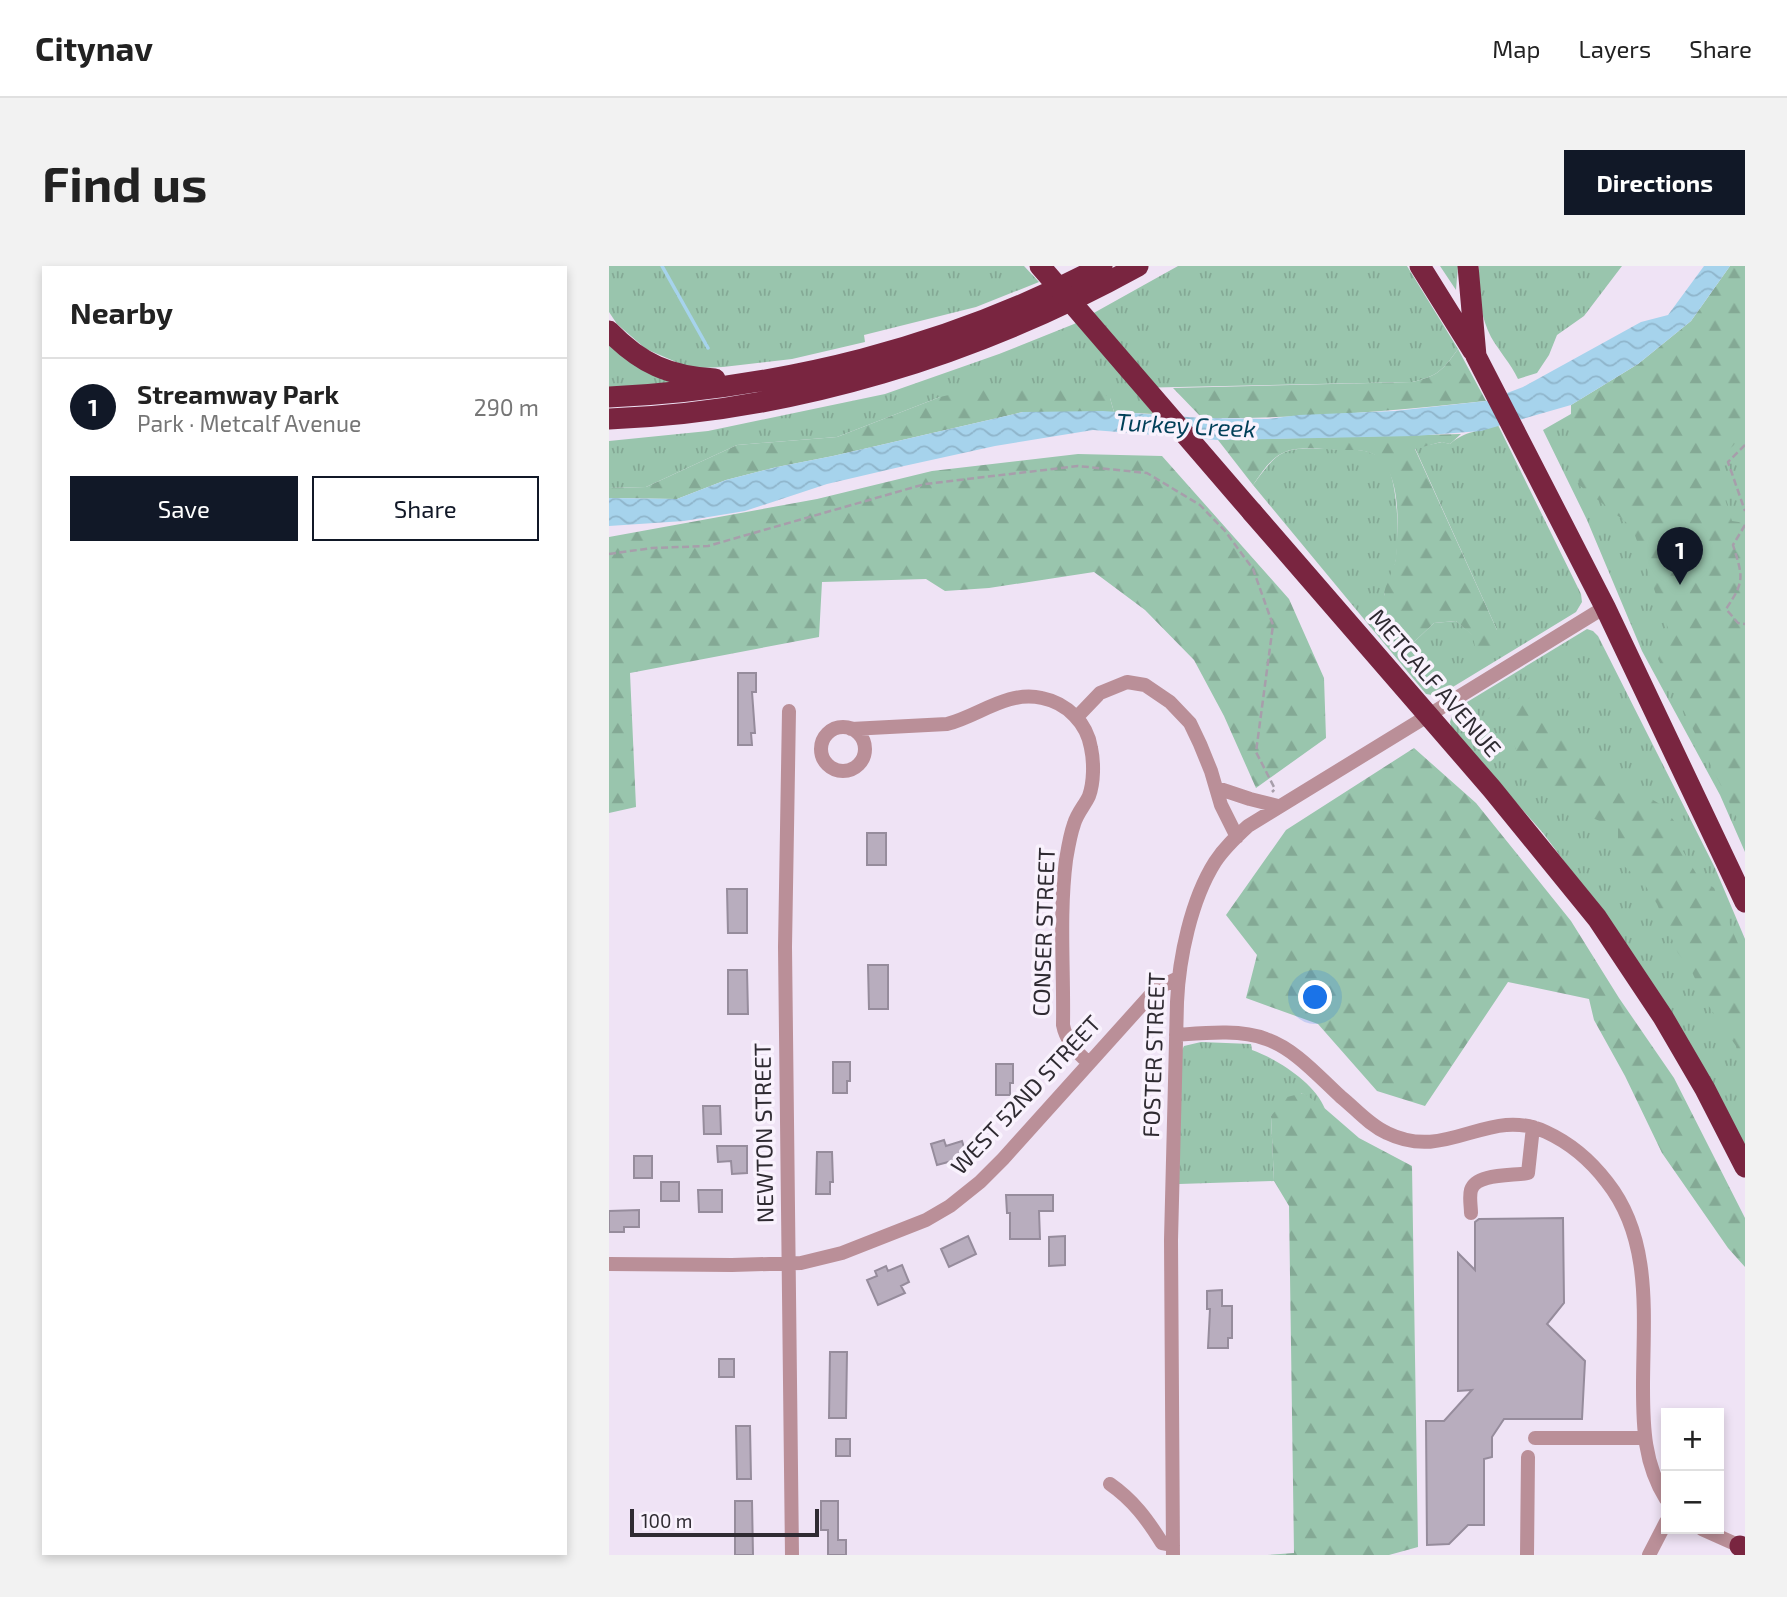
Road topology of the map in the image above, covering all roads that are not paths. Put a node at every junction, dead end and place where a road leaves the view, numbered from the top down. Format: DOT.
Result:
graph roads {
  1 [pos="1040,266"];
  2 [pos="1138,266"];
  3 [pos="1420,266"];
  4 [pos="1468,266"];
  5 [pos="1095,269"];
  6 [pos="609,331"];
  7 [pos="1476,356"];
  8 [pos="789,377"];
  9 [pos="609,397"];
  10 [pos="609,419"];
  11 [pos="1605,607"];
  12 [pos="789,711"];
  13 [pos="1426,716"];
  14 [pos="1077,717"];
  15 [pos="851,729"];
  16 [pos="1217,788"];
  17 [pos="1278,806"];
  18 [pos="1237,836"];
  19 [pos="1745,902"];
  20 [pos="1178,978"];
  21 [pos="1176,1035"];
  22 [pos="1089,1063"];
  23 [pos="1533,1127"];
  24 [pos="1745,1167"];
  25 [pos="1471,1213"];
  26 [pos="789,1263"];
  27 [pos="609,1264"];
  28 [pos="1535,1438"];
  29 [pos="1644,1438"];
  30 [pos="1528,1457"];
  31 [pos="1110,1484"];
  32 [pos="1661,1488"];
  33 [pos="1661,1532"];
  34 [pos="1714,1534"];
  35 [pos="1743,1546"];
  36 [pos="1173,1550"];
  37 [pos="792,1555"];
  38 [pos="1527,1555"];
  39 [pos="1649,1555"];
  1 -- 13 [label="highway, METCALF AVENUE, bridge"];
  2 -- 10 [label="highway"];
  3 -- 7 [label="highway"];
  4 -- 7 [label="highway"];
  5 -- 8 [label="highway"];
  6 -- 8 [label="highway"];
  7 -- 11 [label="highway"];
  8 -- 9 [label="highway"];
  11 -- 13 [label="street, FOSTER STREET"];
  11 -- 19 [label="highway"];
  12 -- 26 [label="street, NEWTON STREET"];
  13 -- 17 [label="street, FOSTER STREET"];
  13 -- 24 [label="highway, METCALF AVENUE"];
  14 -- 15 [label="street"];
  14 -- 16 [label="street"];
  14 -- 22 [label="street, CONSER STREET"];
  16 -- 17 [label="street"];
  16 -- 18 [label="street"];
  17 -- 18 [label="street, FOSTER STREET"];
  18 -- 20 [label="street, FOSTER STREET"];
  20 -- 21 [label="street, FOSTER STREET"];
  20 -- 22 [label="street, WEST 52ND STREET"];
  21 -- 23 [label="street"];
  21 -- 36 [label="street, FOSTER STREET"];
  22 -- 26 [label="street, WEST 52ND STREET"];
  23 -- 25 [label="street"];
  23 -- 29 [label="street"];
  26 -- 27 [label="street, WEST 52ND STREET"];
  26 -- 37 [label="street, NEWTON STREET"];
  28 -- 29 [label="street"];
  29 -- 32 [label="street"];
  30 -- 38 [label="street"];
  31 -- 36 [label="street"];
  33 -- 39 [label="street"];
  34 -- 35 [label="street"];
}
